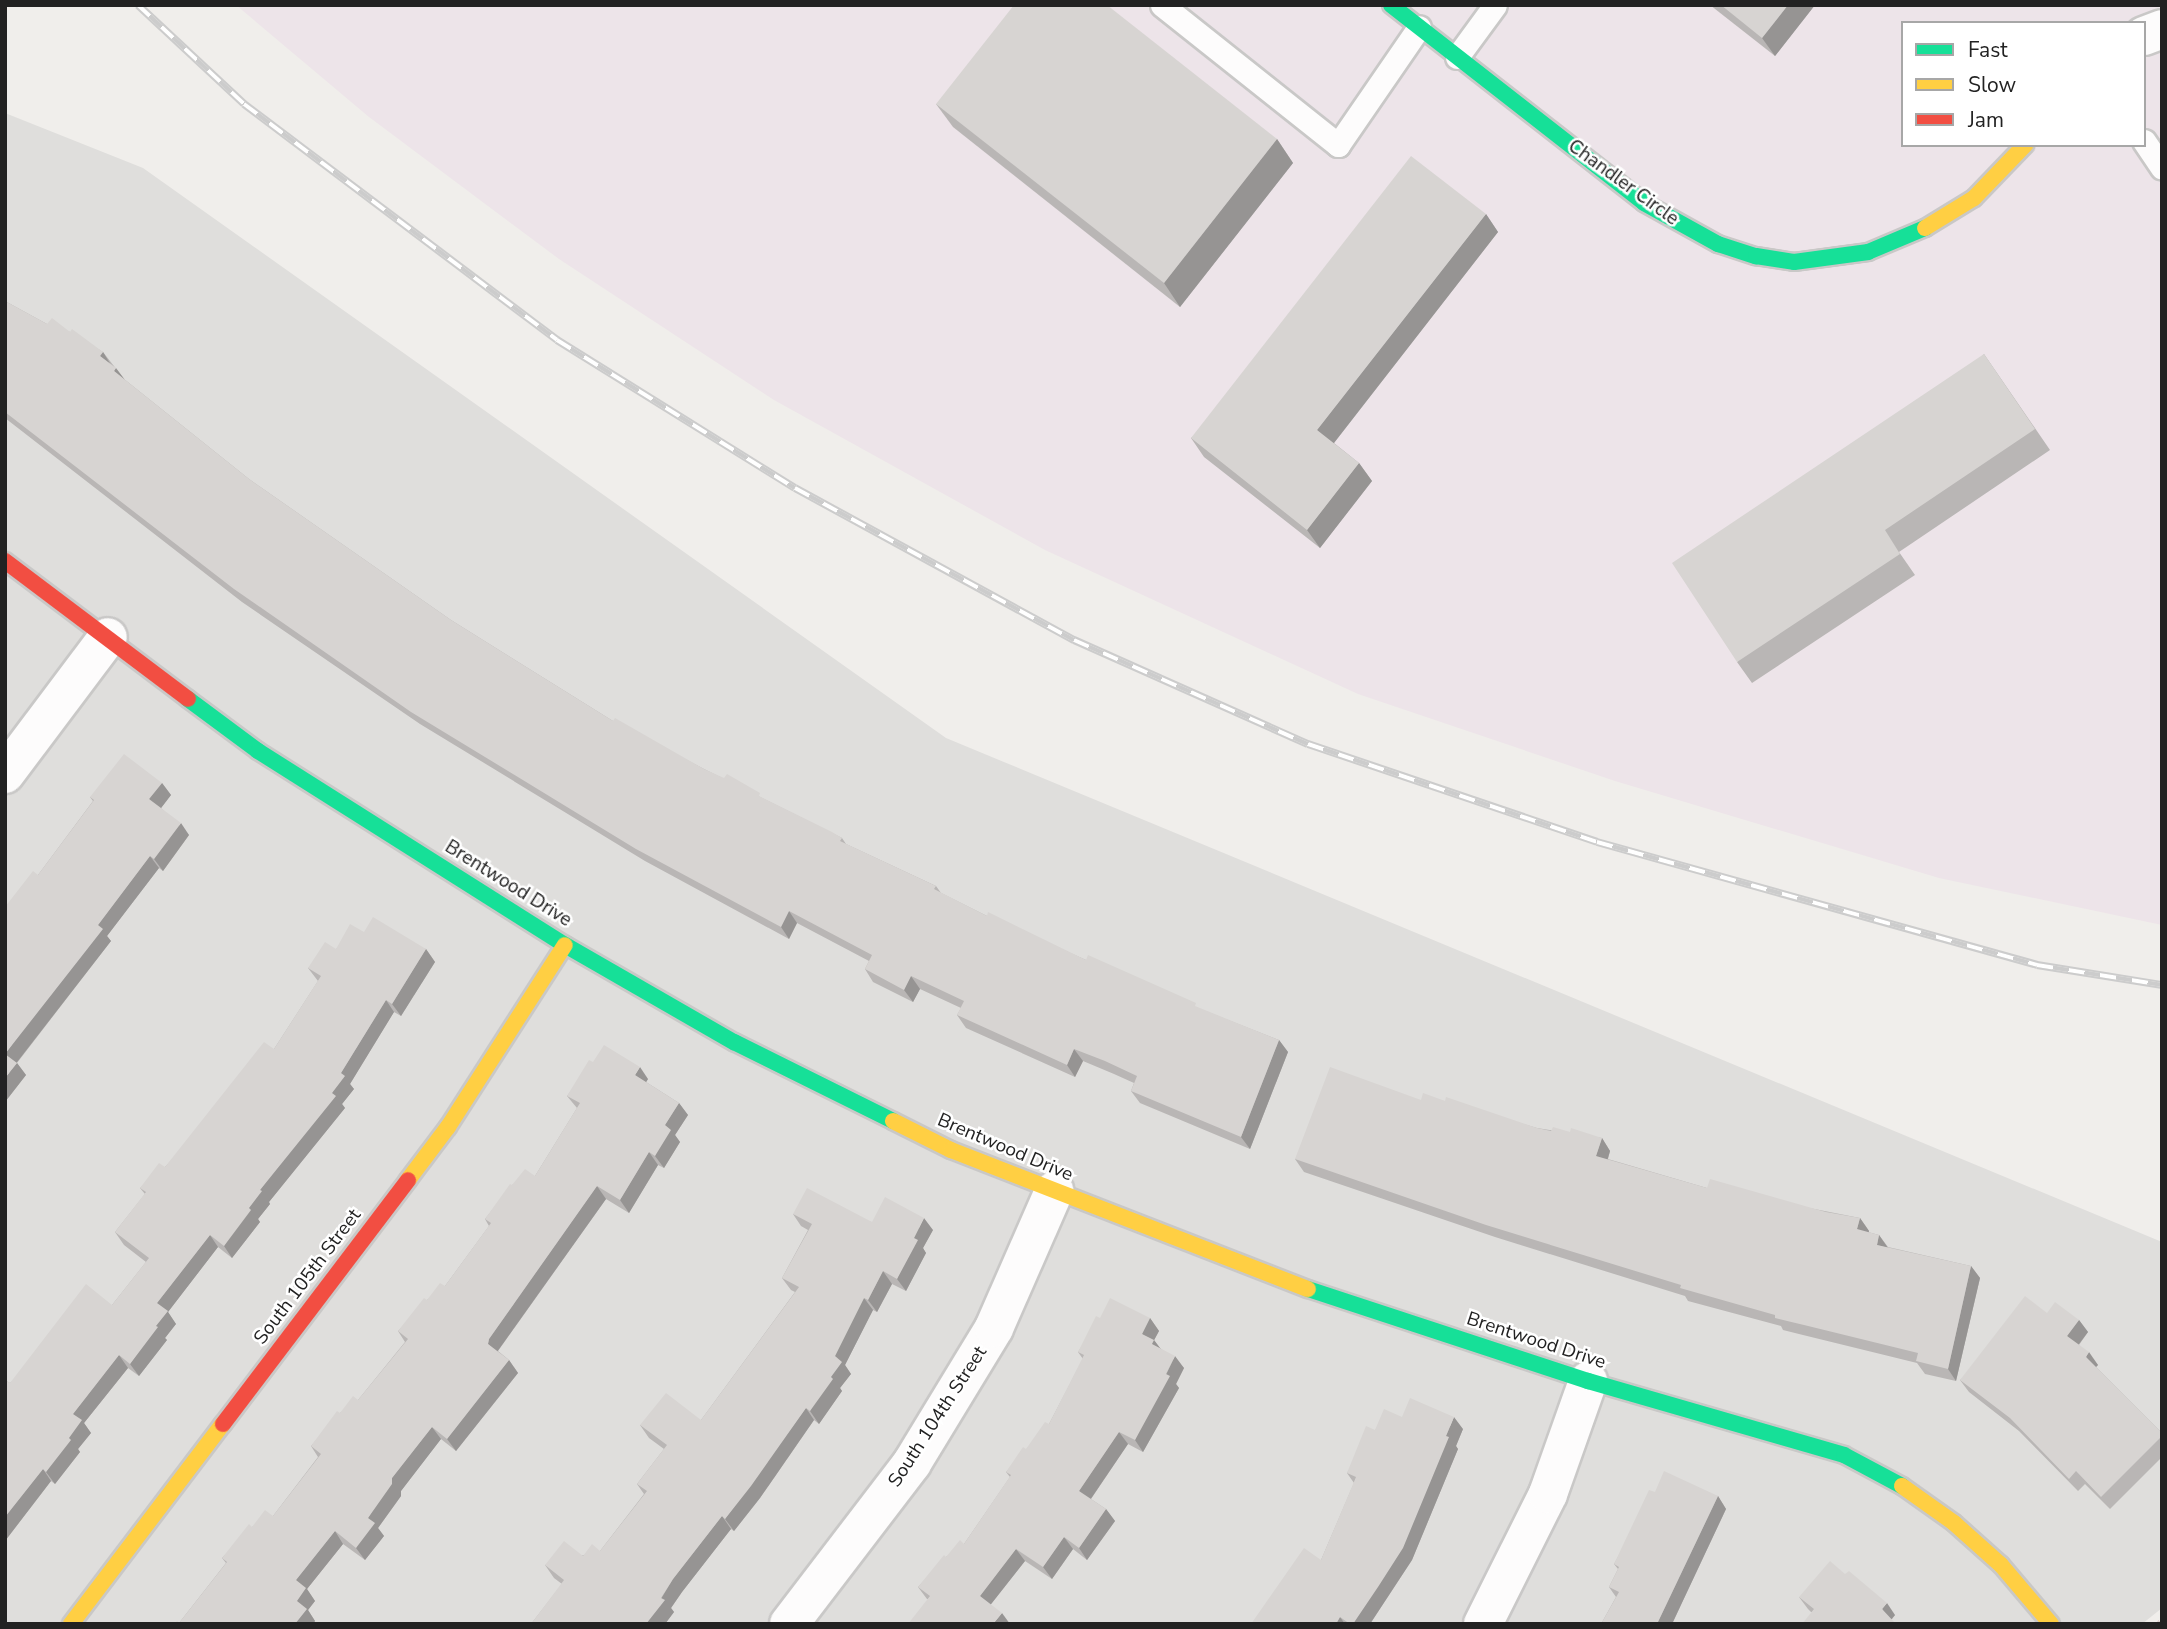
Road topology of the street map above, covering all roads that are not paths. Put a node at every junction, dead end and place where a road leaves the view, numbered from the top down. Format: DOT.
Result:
graph roads {
  1 [pos="1162,5"];
  2 [pos="1391,5"];
  3 [pos="1495,5"];
  4 [pos="1419,27"];
  5 [pos="1457,57"];
  6 [pos="2146,144"];
  7 [pos="2023,147"];
  8 [pos="2162,168"];
  9 [pos="5,561"];
  10 [pos="108,637"];
  11 [pos="5,774"];
  12 [pos="565,945"];
  13 [pos="1054,1191"];
  14 [pos="1588,1381"];
  15 [pos="72,1624"];
  16 [pos="789,1624"];
  17 [pos="1483,1624"];
  18 [pos="2052,1624"];
  1 -- 4 [label="lane"];
  2 -- 4 [label="street, Chandler Circle"];
  3 -- 5 [label="lane"];
  4 -- 5 [label="street, Chandler Circle"];
  5 -- 7 [label="street, Chandler Circle"];
  6 -- 8 [label="lane"];
  9 -- 10 [label="street, Brentwood Drive"];
  10 -- 11 [label="street"];
  10 -- 12 [label="street, Brentwood Drive"];
  12 -- 13 [label="street, Brentwood Drive"];
  12 -- 15 [label="street, South 105th Street"];
  13 -- 14 [label="street, Brentwood Drive"];
  13 -- 16 [label="street, South 104th Street"];
  14 -- 17 [label="street"];
  14 -- 18 [label="street, Brentwood Drive"];
}
